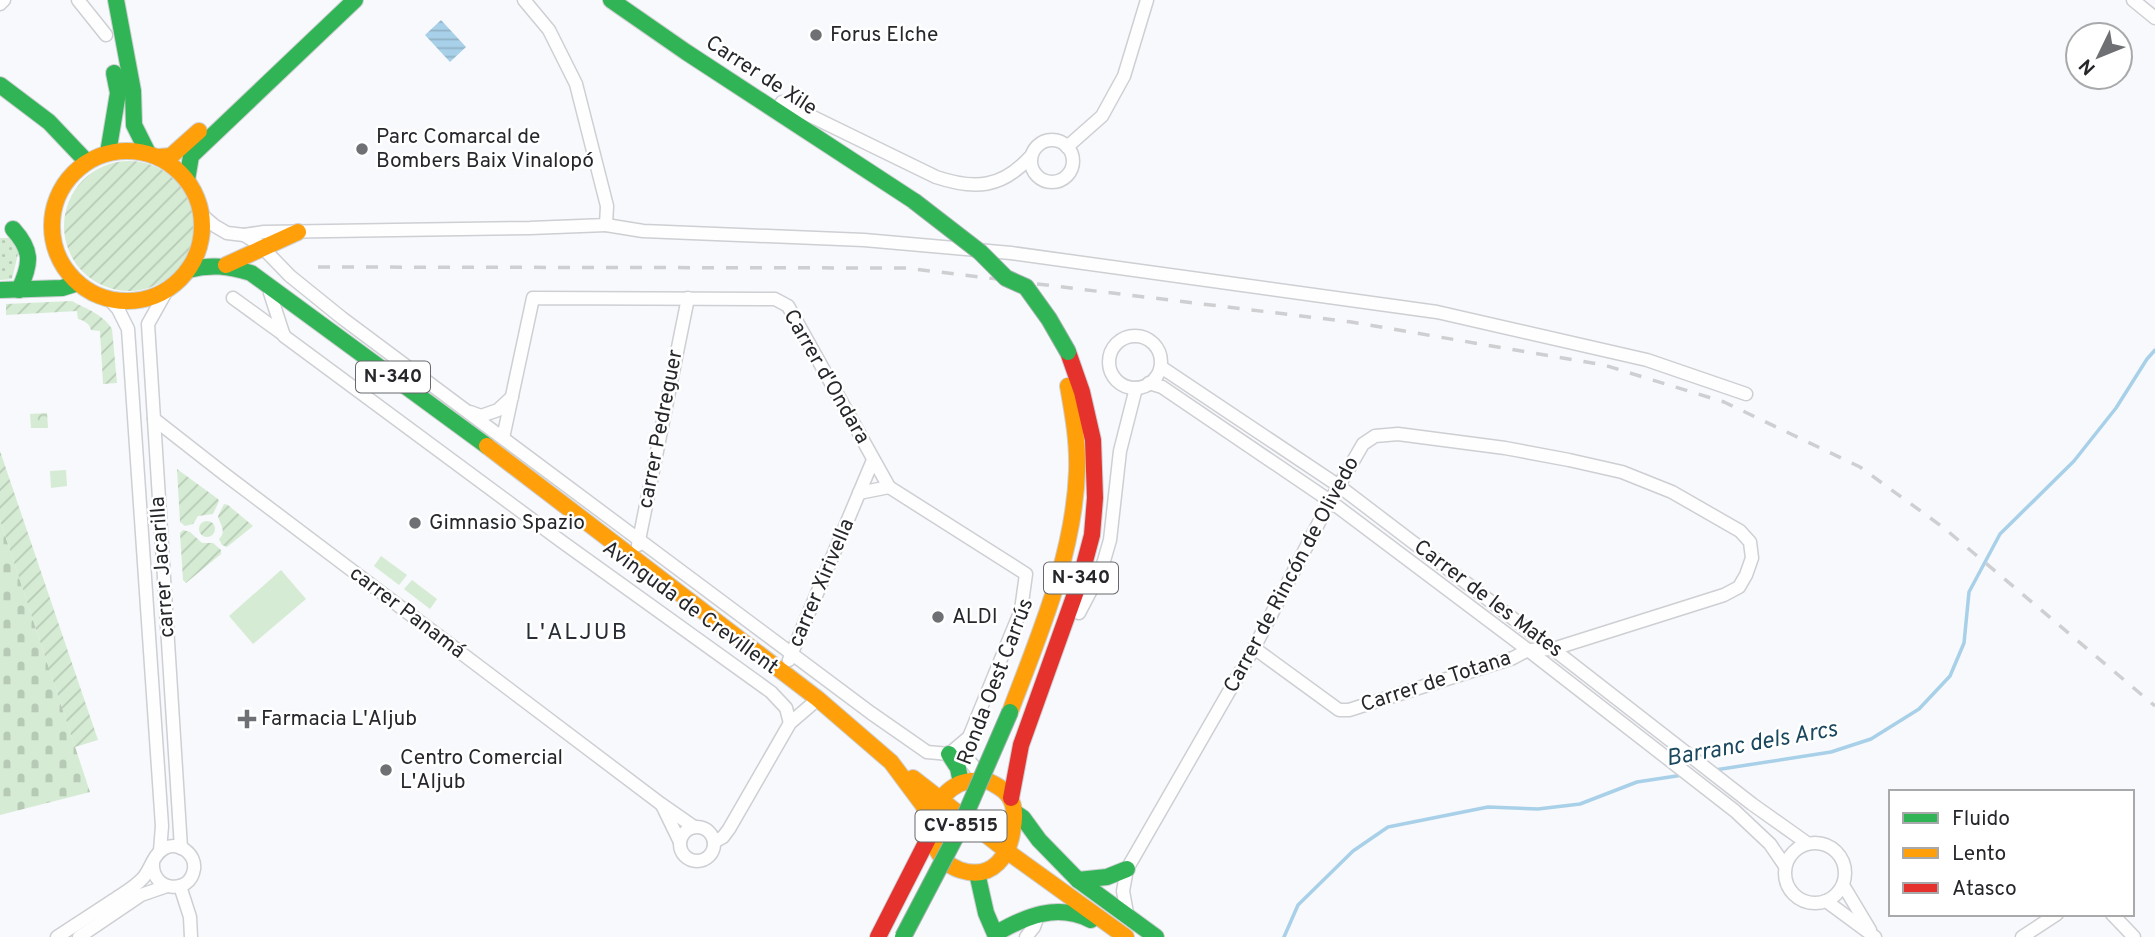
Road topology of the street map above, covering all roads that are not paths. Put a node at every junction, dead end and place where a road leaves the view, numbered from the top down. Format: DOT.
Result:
graph roads {
  1 [pos="4,0"];
  2 [pos="78,0"];
  3 [pos="100,0"];
  4 [pos="116,0"];
  5 [pos="336,0"];
  6 [pos="355,0"];
  7 [pos="524,0"];
  8 [pos="611,0"];
  9 [pos="625,0"];
  10 [pos="1147,0"];
  11 [pos="2133,0"];
  12 [pos="0,4"];
  13 [pos="2155,18"];
  14 [pos="106,35"];
  15 [pos="666,40"];
  16 [pos="732,84"];
  17 [pos="0,85"];
  18 [pos="1068,147"];
  19 [pos="108,153"];
  20 [pos="153,155"];
  21 [pos="1031,157"];
  22 [pos="87,162"];
  23 [pos="187,180"];
  24 [pos="890,184"];
  25 [pos="54,206"];
  26 [pos="202,215"];
  27 [pos="606,225"];
  28 [pos="7,230"];
  29 [pos="298,232"];
  30 [pos="244,235"];
  31 [pos="263,248"];
  32 [pos="226,265"];
  33 [pos="278,266"];
  34 [pos="188,271"];
  35 [pos="78,283"];
  36 [pos="271,287"];
  37 [pos="0,290"];
  38 [pos="19,290"];
  39 [pos="167,290"];
  40 [pos="233,298"];
  41 [pos="688,298"];
  42 [pos="109,299"];
  43 [pos="342,318"];
  44 [pos="284,335"];
  45 [pos="1065,358"];
  46 [pos="1160,367"];
  47 [pos="1149,383"];
  48 [pos="1136,388"];
  49 [pos="1746,394"];
  50 [pos="512,397"];
  51 [pos="468,411"];
  52 [pos="154,419"];
  53 [pos="135,422"];
  54 [pos="505,440"];
  55 [pos="873,460"];
  56 [pos="510,463"];
  57 [pos="1339,486"];
  58 [pos="889,487"];
  59 [pos="859,494"];
  60 [pos="1330,501"];
  61 [pos="639,541"];
  62 [pos="635,559"];
  63 [pos="1745,575"];
  64 [pos="1254,648"];
  65 [pos="1553,649"];
  66 [pos="1528,650"];
  67 [pos="792,653"];
  68 [pos="1051,666"];
  69 [pos="784,672"];
  70 [pos="818,699"];
  71 [pos="790,723"];
  72 [pos="954,750"];
  73 [pos="891,762"];
  74 [pos="986,780"];
  75 [pos="961,783"];
  76 [pos="941,800"];
  77 [pos="661,804"];
  78 [pos="1012,805"];
  79 [pos="694,827"];
  80 [pos="930,827"];
  81 [pos="711,836"];
  82 [pos="680,840"];
  83 [pos="1807,843"];
  84 [pos="181,848"];
  85 [pos="160,850"];
  86 [pos="1007,852"];
  87 [pos="153,863"];
  88 [pos="1785,866"];
  89 [pos="1127,869"];
  90 [pos="976,873"];
  91 [pos="1078,880"];
  92 [pos="1843,885"];
  93 [pos="173,886"];
  94 [pos="1826,901"];
  95 [pos="1039,914"];
  96 [pos="1127,915"];
  97 [pos="2054,916"];
  98 [pos="2114,916"];
  99 [pos="1873,935"];
  100 [pos="994,936"];
  101 [pos="57,937"];
  102 [pos="79,937"];
  103 [pos="191,937"];
  104 [pos="878,937"];
  105 [pos="903,937"];
  106 [pos="1026,937"];
  107 [pos="1116,937"];
  108 [pos="1126,937"];
  109 [pos="1156,937"];
  110 [pos="2022,937"];
  111 [pos="2134,937"];
  1 -- 12 [label="street"];
  2 -- 14 [label="street"];
  3 -- 14 [label="main road"];
  4 -- 20 [label="main road"];
  5 -- 20 [label="main road"];
  6 -- 23 [label="main road"];
  7 -- 27 [label="street"];
  8 -- 15 [label="main road, Carrer de Xile / N-340"];
  9 -- 15 [label="street"];
  10 -- 18 [label="street"];
  11 -- 13 [label="street"];
  14 -- 19 [label="main road"];
  15 -- 16 [label="main road, Carrer de Xile / N-340"];
  16 -- 21 [label="street"];
  16 -- 24 [label="main road, Carrer de Xile / N-340"];
  17 -- 22 [label="main road"];
  18 -- 21 [label="street"];
  18 -- 21 [label="street"];
  19 -- 20 [label="main road"];
  19 -- 22 [label="main road"];
  20 -- 23 [label="main road"];
  22 -- 25 [label="main road"];
  23 -- 26 [label="main road"];
  24 -- 45 [label="main road, Ronda Oest Carrús / N-340, bridge"];
  25 -- 28 [label="main road"];
  25 -- 35 [label="main road"];
  26 -- 30 [label="street, Avinguda de Crevillent"];
  26 -- 34 [label="main road"];
  27 -- 29 [label="street"];
  27 -- 49 [label="street"];
  28 -- 38 [label="main road"];
  29 -- 30 [label="street"];
  29 -- 31 [label="main road"];
  29 -- 33 [label="street"];
  30 -- 31 [label="street, Avinguda de Crevillent"];
  31 -- 32 [label="main road"];
  31 -- 33 [label="street, Avinguda de Crevillent"];
  32 -- 34 [label="main road"];
  32 -- 36 [label="main road, Avinguda de Crevillent / N-340"];
  33 -- 43 [label="street, Avinguda de Crevillent"];
  34 -- 39 [label="main road"];
  35 -- 38 [label="main road"];
  35 -- 42 [label="main road"];
  36 -- 43 [label="main road"];
  36 -- 44 [label="street"];
  36 -- 56 [label="main road, Avinguda de Crevillent / N-340"];
  37 -- 38 [label="main road"];
  39 -- 42 [label="main road"];
  39 -- 52 [label="street, carrer Jacarilla"];
  40 -- 44 [label="street, Avinguda de Crevillent"];
  41 -- 50 [label="street, Carrer d'Ondara"];
  41 -- 55 [label="street, Carrer d'Ondara"];
  41 -- 61 [label="street, carrer Pedreguer"];
  42 -- 53 [label="street, carrer Jacarilla"];
  43 -- 51 [label="street, Avinguda de Crevillent"];
  44 -- 71 [label="street, Avinguda de Crevillent"];
  45 -- 68 [label="main road, Ronda Oest Carrús / N-340"];
  45 -- 105 [label="main road, Ronda Oest Carrús / CV-8515, bridge"];
  46 -- 47 [label="street"];
  46 -- 48 [label="street"];
  46 -- 57 [label="street, Carrer de les Mates"];
  47 -- 48 [label="street"];
  47 -- 60 [label="street, Carrer de les Mates"];
  48 -- 68 [label="street"];
  50 -- 51 [label="street"];
  50 -- 54 [label="street"];
  51 -- 54 [label="street, Avinguda de Crevillent"];
  52 -- 53 [label="street"];
  52 -- 77 [label="street, carrer Panamá"];
  52 -- 84 [label="street, carrer Jacarilla"];
  53 -- 85 [label="street, carrer Jacarilla"];
  54 -- 56 [label="street"];
  54 -- 61 [label="street, Avinguda de Crevillent"];
  55 -- 58 [label="street, Carrer d'Ondara"];
  55 -- 59 [label="street, carrer Xirivella"];
  56 -- 62 [label="main road, Avinguda de Crevillent / N-340"];
  57 -- 60 [label="street, Carrer de Rincón de Olivedo"];
  57 -- 63 [label="street, Carrer de Rincón de Olivedo"];
  57 -- 65 [label="street, Carrer de les Mates"];
  58 -- 59 [label="street, carrer Xirivella"];
  58 -- 72 [label="street, Carrer d'Ondara"];
  59 -- 67 [label="street, carrer Xirivella"];
  60 -- 64 [label="street, Carrer de Rincón de Olivedo"];
  60 -- 66 [label="street, Carrer de les Mates"];
  61 -- 62 [label="street, carrer Pedreguer"];
  61 -- 67 [label="street, Avinguda de Crevillent"];
  62 -- 69 [label="main road, Avinguda de Crevillent / N-340"];
  63 -- 65 [label="street, Carrer de Totana"];
  64 -- 66 [label="street, Carrer de Totana"];
  64 -- 89 [label="street, Carrer de Rincón de Olivedo"];
  65 -- 66 [label="street, Carrer de Totana"];
  65 -- 83 [label="street, Carrer de les Mates"];
  66 -- 88 [label="street, Carrer de les Mates"];
  67 -- 69 [label="street, carrer Xirivella"];
  67 -- 72 [label="street, Avinguda de Crevillent"];
  68 -- 78 [label="main road, Ronda Oest Carrús / N-340"];
  69 -- 70 [label="main road, Avinguda de Crevillent / N-340"];
  70 -- 71 [label="street"];
  70 -- 73 [label="main road, Avinguda de Crevillent / N-340"];
  71 -- 81 [label="street"];
  72 -- 74 [label="street"];
  72 -- 75 [label="main road"];
  73 -- 76 [label="main road, N-340"];
  73 -- 80 [label="main road, Avinguda de Crevillent / N-340"];
  74 -- 75 [label="main road"];
  74 -- 78 [label="main road"];
  75 -- 76 [label="main road"];
  76 -- 80 [label="main road"];
  76 -- 86 [label="main road, N-340"];
  77 -- 79 [label="street, carrer Panamá"];
  77 -- 82 [label="street, carrer Panamá"];
  78 -- 86 [label="main road, Ronda Oest Carrús"];
  78 -- 91 [label="main road"];
  79 -- 81 [label="street"];
  79 -- 82 [label="street"];
  80 -- 90 [label="main road, Avinguda de Crevillent"];
  80 -- 104 [label="main road, CV-8515"];
  81 -- 82 [label="street"];
  83 -- 88 [label="street"];
  83 -- 92 [label="street"];
  84 -- 85 [label="street"];
  84 -- 93 [label="street"];
  85 -- 87 [label="street"];
  86 -- 90 [label="main road"];
  86 -- 108 [label="main road, N-340"];
  87 -- 93 [label="street"];
  87 -- 101 [label="street"];
  88 -- 94 [label="street"];
  89 -- 91 [label="main road"];
  89 -- 96 [label="street, Carrer de Rincón de Olivedo"];
  90 -- 100 [label="main road"];
  91 -- 96 [label="main road"];
  92 -- 94 [label="street"];
  92 -- 99 [label="street"];
  93 -- 102 [label="street"];
  93 -- 103 [label="street"];
  94 -- 99 [label="street"];
  95 -- 100 [label="main road"];
  95 -- 106 [label="street"];
  95 -- 107 [label="main road"];
  96 -- 109 [label="main road"];
  97 -- 110 [label="street"];
  98 -- 111 [label="street"];
}
